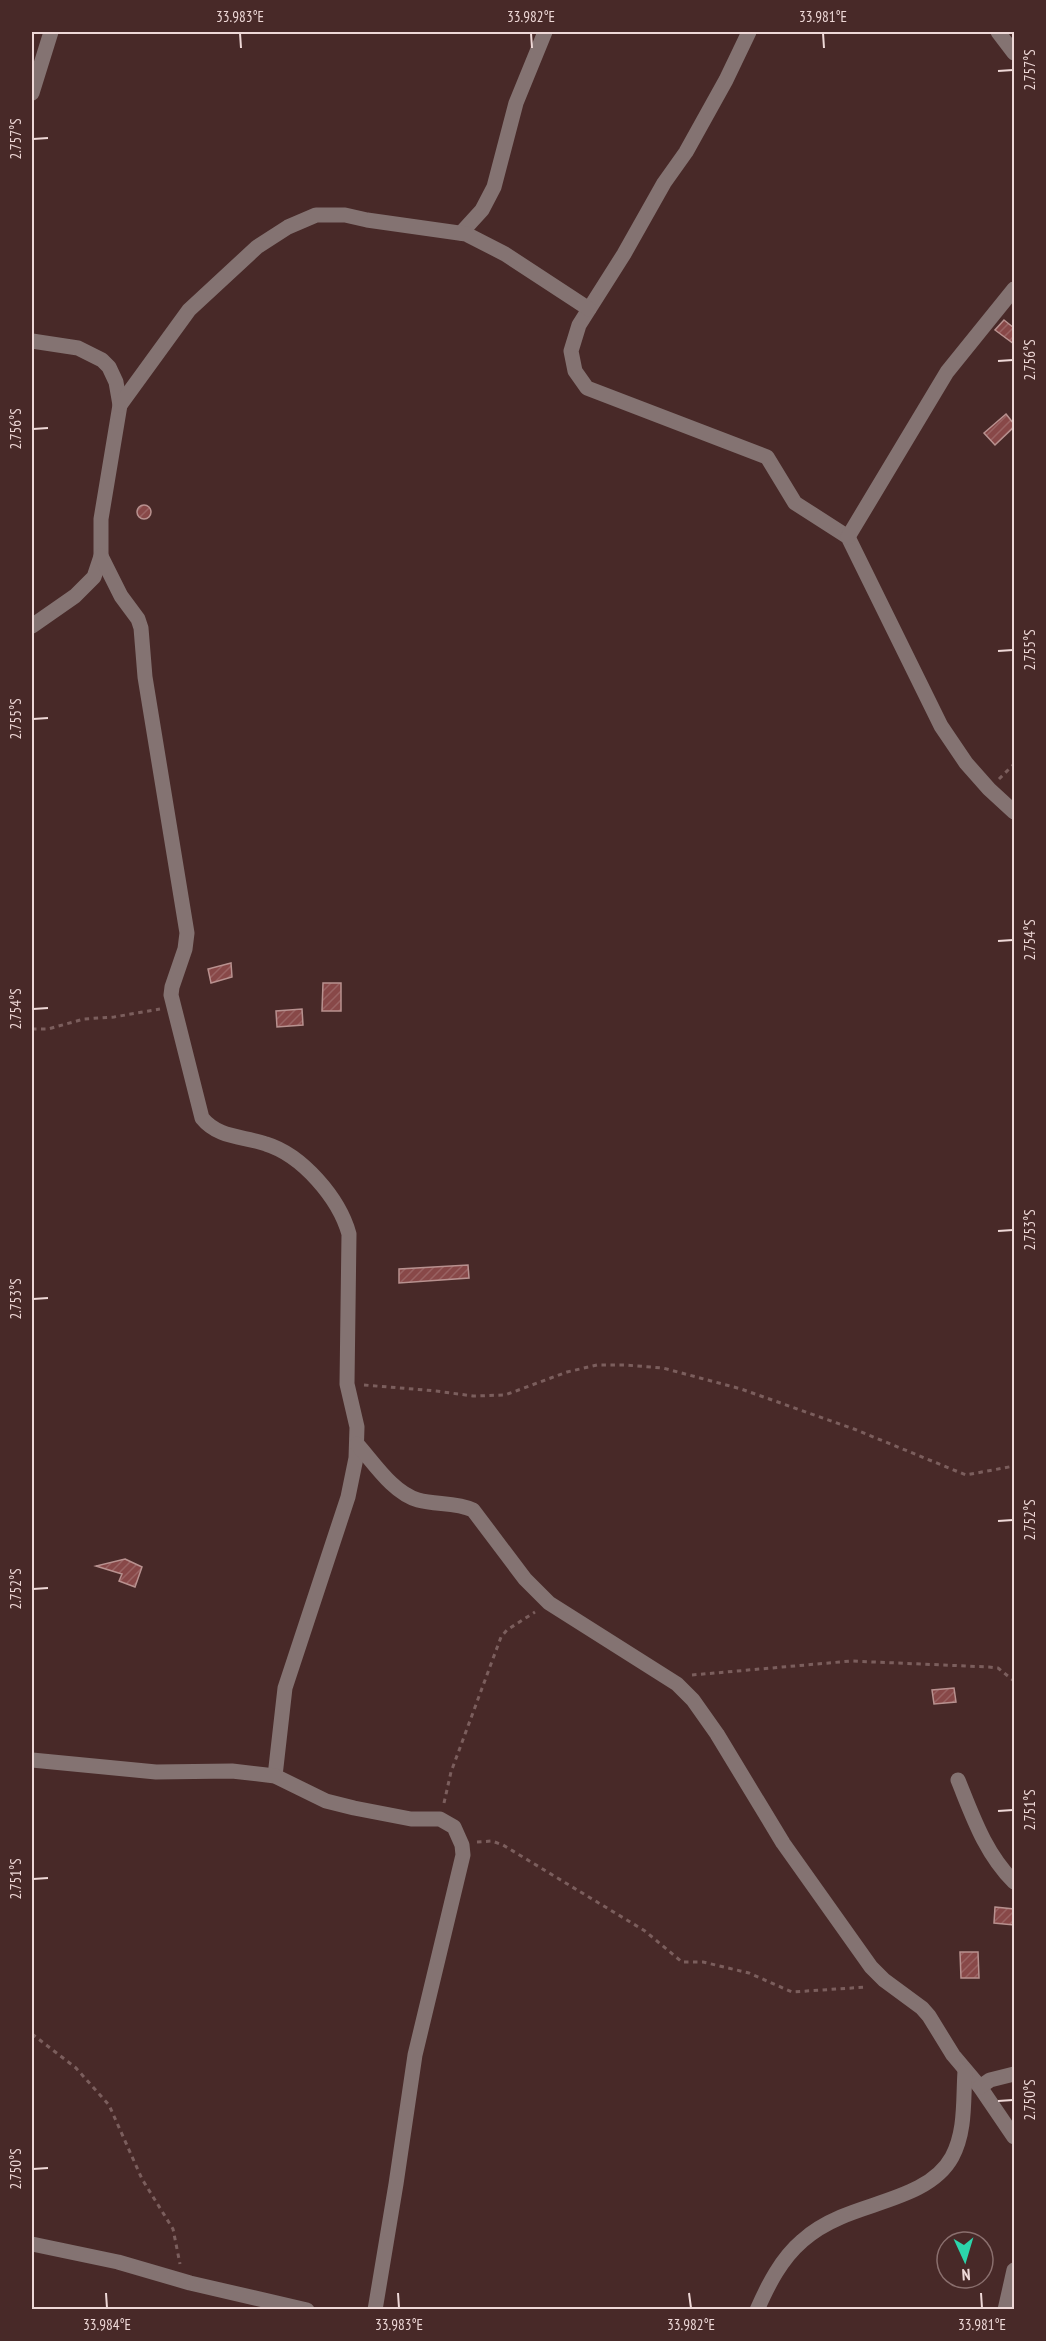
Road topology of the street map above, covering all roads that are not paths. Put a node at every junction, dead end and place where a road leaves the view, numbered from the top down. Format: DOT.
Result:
graph roads {
  1 [pos="51,32"];
  2 [pos="545,32"];
  3 [pos="749,32"];
  4 [pos="998,32"];
  5 [pos="1014,52"];
  6 [pos="32,93"];
  7 [pos="461,233"];
  8 [pos="1014,289"];
  9 [pos="589,309"];
  10 [pos="32,341"];
  11 [pos="120,405"];
  12 [pos="848,537"];
  13 [pos="101,556"];
  14 [pos="32,626"];
  15 [pos="1014,812"];
  16 [pos="357,1444"];
  17 [pos="32,1760"];
  18 [pos="275,1776"];
  19 [pos="958,1780"];
  20 [pos="1014,1882"];
  21 [pos="965,2071"];
  22 [pos="1014,2074"];
  23 [pos="980,2087"];
  24 [pos="1014,2140"];
  25 [pos="32,2244"];
  26 [pos="1014,2270"];
  27 [pos="307,2310"];
  28 [pos="375,2310"];
  29 [pos="757,2310"];
  30 [pos="1005,2310"];
  1 -- 6 [label="street"];
  2 -- 7 [label="street"];
  3 -- 9 [label="street"];
  4 -- 5 [label="street"];
  7 -- 9 [label="street"];
  7 -- 11 [label="street"];
  8 -- 12 [label="street"];
  9 -- 12 [label="street"];
  10 -- 11 [label="street"];
  11 -- 13 [label="street"];
  12 -- 15 [label="street"];
  13 -- 14 [label="street"];
  13 -- 16 [label="street"];
  16 -- 18 [label="street"];
  16 -- 21 [label="street"];
  17 -- 18 [label="street"];
  18 -- 28 [label="street"];
  19 -- 20 [label="street"];
  21 -- 23 [label="street"];
  21 -- 29 [label="street"];
  22 -- 23 [label="street"];
  23 -- 24 [label="street"];
  25 -- 27 [label="street"];
  26 -- 30 [label="street"];
}
